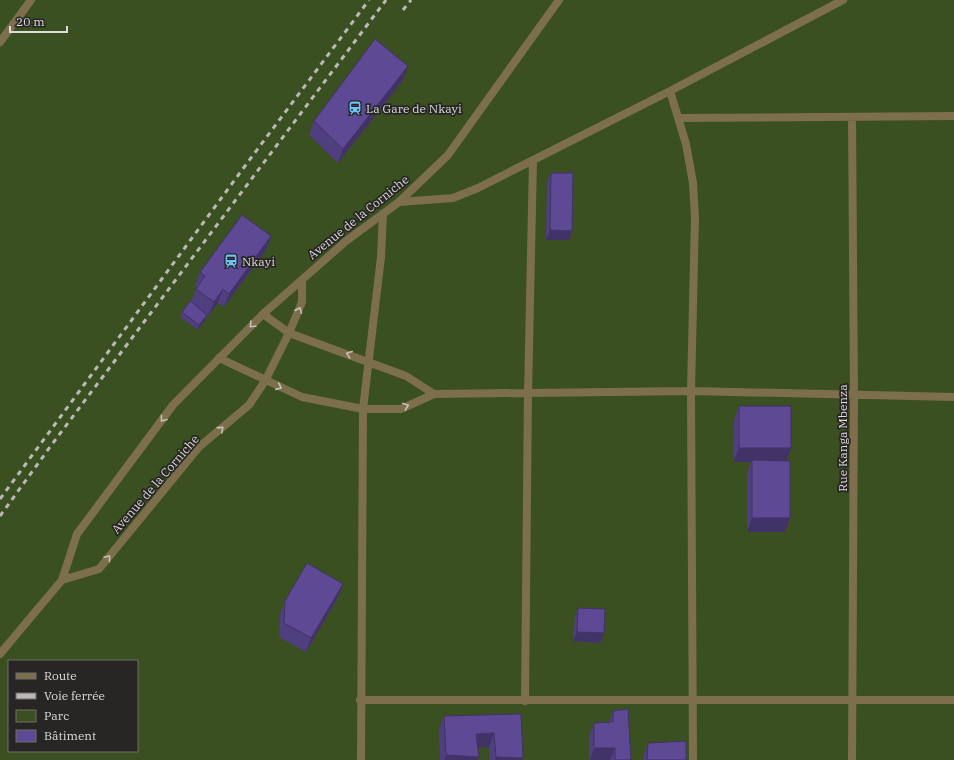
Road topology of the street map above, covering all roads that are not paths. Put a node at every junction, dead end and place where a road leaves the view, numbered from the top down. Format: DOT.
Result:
graph roads {
  1 [pos="31,0"];
  2 [pos="559,0"];
  3 [pos="843,0"];
  4 [pos="0,42"];
  5 [pos="670,91"];
  6 [pos="852,116"];
  7 [pos="954,116"];
  8 [pos="679,118"];
  9 [pos="533,161"];
  10 [pos="399,202"];
  11 [pos="383,214"];
  12 [pos="302,280"];
  13 [pos="263,314"];
  14 [pos="289,333"];
  15 [pos="219,358"];
  16 [pos="369,362"];
  17 [pos="265,381"];
  18 [pos="691,391"];
  19 [pos="434,394"];
  20 [pos="528,394"];
  21 [pos="854,395"];
  22 [pos="954,396"];
  23 [pos="363,409"];
  24 [pos="62,580"];
  25 [pos="0,654"];
  26 [pos="360,700"];
  27 [pos="692,700"];
  28 [pos="954,700"];
  29 [pos="525,701"];
  30 [pos="852,701"];
  31 [pos="361,760"];
  32 [pos="693,760"];
  33 [pos="852,760"];
  1 -- 4 [label="street"];
  2 -- 10 [label="street, Avenue de la Corniche"];
  3 -- 5 [label="street"];
  5 -- 8 [label="street"];
  5 -- 9 [label="street"];
  6 -- 7 [label="street"];
  6 -- 8 [label="street"];
  6 -- 21 [label="street, Rue Kanga Mbenza"];
  8 -- 18 [label="street"];
  9 -- 10 [label="street"];
  9 -- 20 [label="street"];
  10 -- 11 [label="street, Avenue de la Corniche"];
  11 -- 12 [label="street, Avenue de la Corniche"];
  11 -- 16 [label="street"];
  12 -- 13 [label="street, Avenue de la Corniche"];
  14 -- 12 [label="street, Avenue de la Corniche, one-way"];
  13 -- 14 [label="street"];
  13 -- 15 [label="street, Avenue de la Corniche, one-way"];
  16 -- 14 [label="street, one-way"];
  14 -- 17 [label="street, Avenue de la Corniche"];
  15 -- 17 [label="street"];
  15 -- 24 [label="street, Avenue de la Corniche, one-way"];
  16 -- 19 [label="street"];
  16 -- 23 [label="street"];
  17 -- 23 [label="street, one-way"];
  24 -- 17 [label="street, Avenue de la Corniche, one-way"];
  18 -- 20 [label="street"];
  18 -- 21 [label="street"];
  18 -- 27 [label="street"];
  19 -- 20 [label="street"];
  23 -- 19 [label="street, one-way"];
  20 -- 29 [label="street"];
  21 -- 22 [label="street"];
  21 -- 30 [label="street, Rue Kanga Mbenza"];
  23 -- 26 [label="street"];
  24 -- 25 [label="street, Avenue de la Corniche"];
  26 -- 29 [label="street"];
  26 -- 31 [label="street"];
  27 -- 29 [label="street"];
  27 -- 30 [label="street"];
  27 -- 32 [label="street"];
  28 -- 30 [label="street"];
  30 -- 33 [label="street, Rue Kanga Mbenza"];
}
